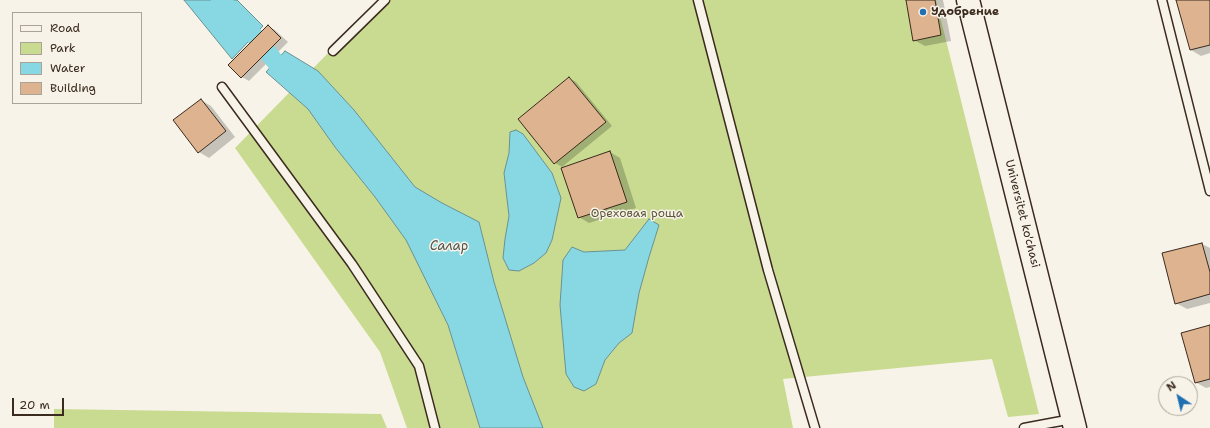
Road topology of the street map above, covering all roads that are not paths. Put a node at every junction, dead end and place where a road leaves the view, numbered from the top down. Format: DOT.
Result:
graph roads {
  1 [pos="385,0"];
  2 [pos="698,0"];
  3 [pos="968,0"];
  4 [pos="1162,0"];
  5 [pos="333,51"];
  6 [pos="222,86"];
  7 [pos="1210,191"];
  8 [pos="1074,424"];
  9 [pos="435,428"];
  10 [pos="815,428"];
  11 [pos="1024,428"];
  1 -- 5 [label="lane"];
  2 -- 10 [label="lane"];
  3 -- 8 [label="main road, Universitet ko'chasi"];
  4 -- 7 [label="lane"];
  6 -- 9 [label="lane"];
  8 -- 11 [label="lane"];
}
